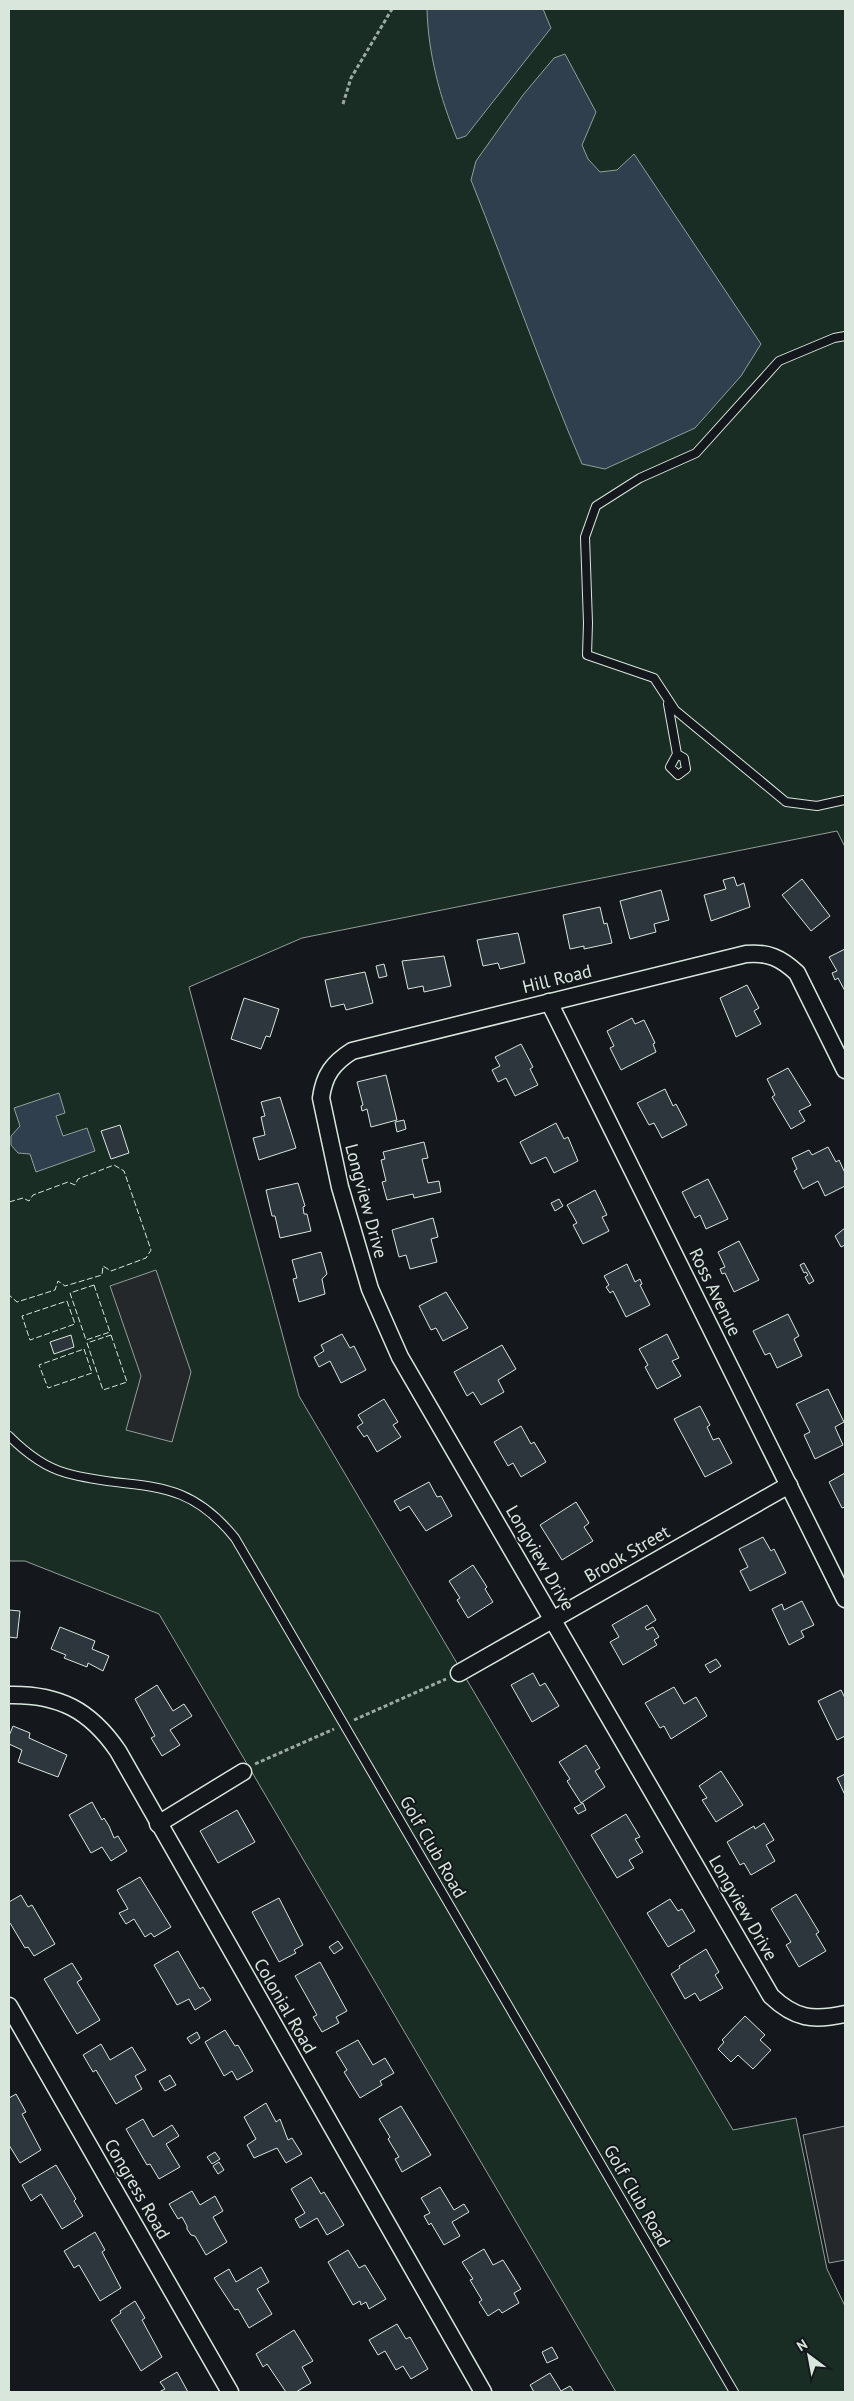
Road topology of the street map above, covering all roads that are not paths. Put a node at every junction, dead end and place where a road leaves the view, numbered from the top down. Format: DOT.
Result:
graph roads {
  1 [pos="845,336"];
  2 [pos="668,700"];
  3 [pos="677,754"];
  4 [pos="844,800"];
  5 [pos="549,1002"];
  6 [pos="352,1051"];
  7 [pos="845,1070"];
  8 [pos="9,1436"];
  9 [pos="789,1485"];
  10 [pos="845,1600"];
  11 [pos="552,1620"];
  12 [pos="459,1673"];
  13 [pos="9,1695"];
  14 [pos="243,1772"];
  15 [pos="158,1824"];
  16 [pos="9,2006"];
  17 [pos="845,2014"];
  18 [pos="230,2392"];
  19 [pos="483,2392"];
  20 [pos="734,2392"];
  1 -- 2 [label="lane"];
  2 -- 3 [label="lane"];
  2 -- 4 [label="lane"];
  5 -- 6 [label="street, Hill Road"];
  5 -- 7 [label="street, Hill Road"];
  5 -- 9 [label="street, Ross Avenue"];
  6 -- 11 [label="street, Longview Drive"];
  8 -- 20 [label="lane, Golf Club Road"];
  9 -- 10 [label="street, Ross Avenue"];
  9 -- 11 [label="street, Brook Street"];
  11 -- 12 [label="street, Brook Street"];
  11 -- 17 [label="street, Longview Drive"];
  13 -- 15 [label="street, Colonial Road"];
  14 -- 15 [label="street"];
  15 -- 19 [label="street, Colonial Road"];
  16 -- 18 [label="street, Congress Road"];
}
